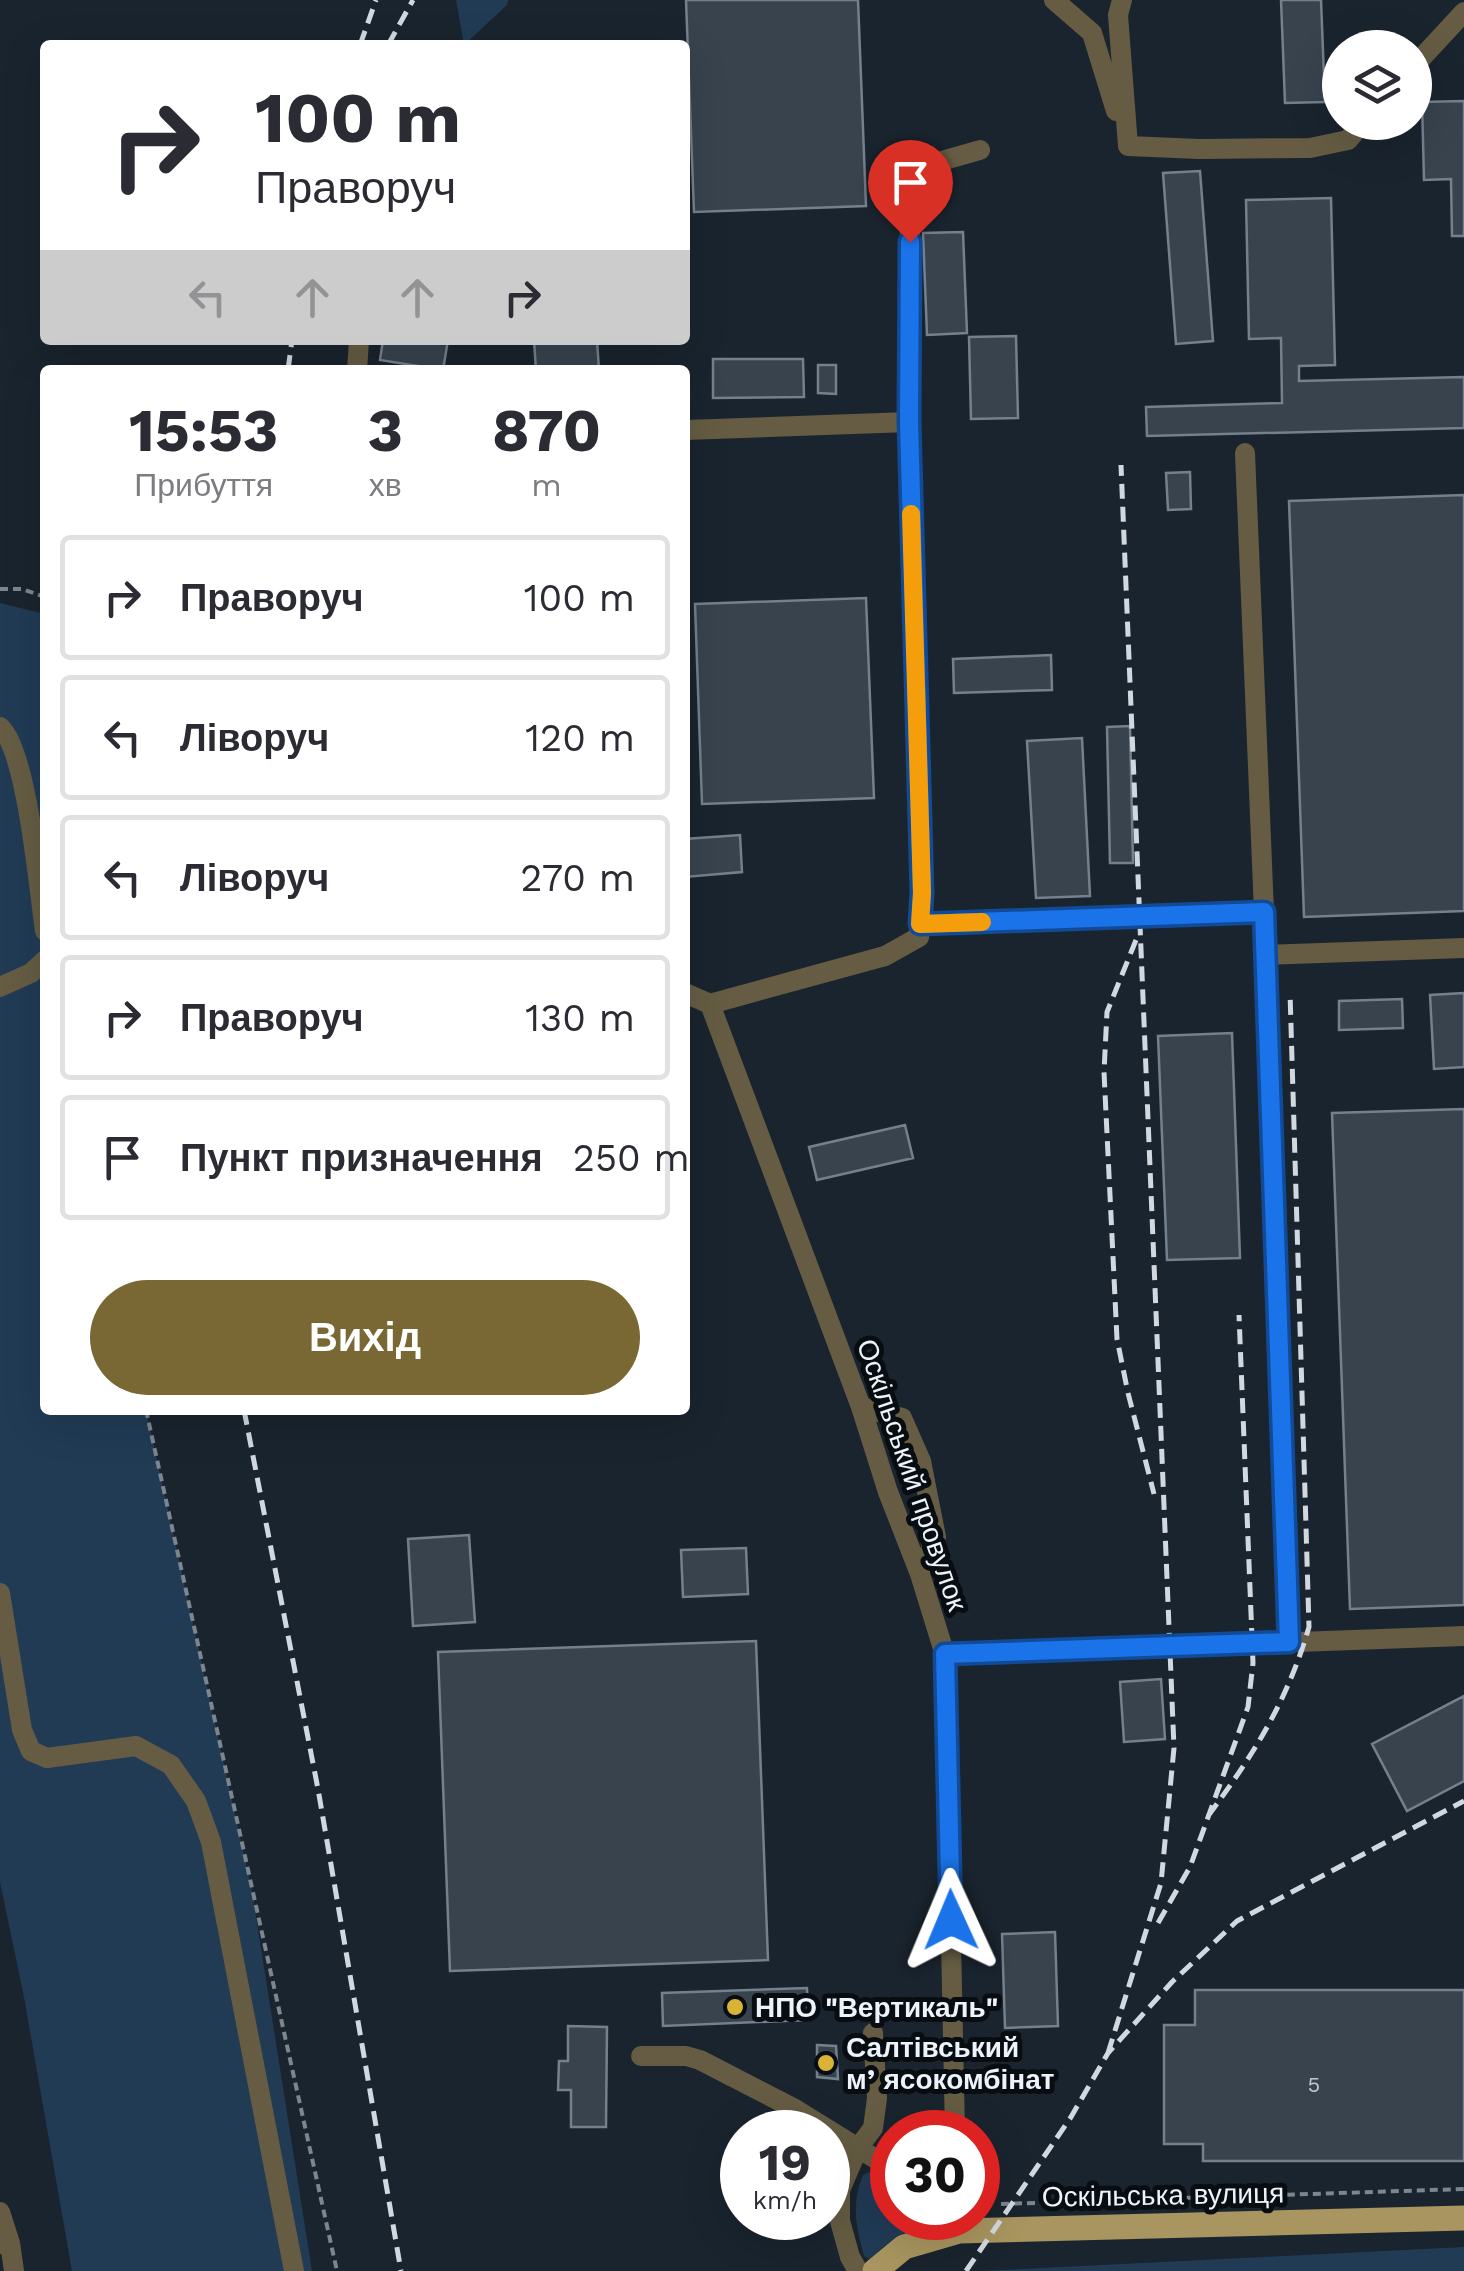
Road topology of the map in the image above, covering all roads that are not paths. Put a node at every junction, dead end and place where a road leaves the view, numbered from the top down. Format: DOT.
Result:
graph roads {
  1 [pos="1054,0"];
  2 [pos="1122,0"];
  3 [pos="1464,12"];
  4 [pos="1432,47"];
  5 [pos="1348,140"];
  6 [pos="1128,146"];
  7 [pos="980,150"];
  8 [pos="909,422"];
  9 [pos="690,430"];
  10 [pos="1245,453"];
  11 [pos="0,727"];
  12 [pos="40,896"];
  13 [pos="1264,912"];
  14 [pos="920,924"];
  15 [pos="1464,948"];
  16 [pos="1266,955"];
  17 [pos="40,965"];
  18 [pos="0,987"];
  19 [pos="690,995"];
  20 [pos="710,1004"];
  21 [pos="861,1407"];
  22 [pos="920,1574"];
  23 [pos="0,1593"];
  24 [pos="1464,1636"];
  25 [pos="1289,1642"];
  26 [pos="945,1654"];
  27 [pos="873,2033"];
  28 [pos="641,2056"];
  29 [pos="955,2110"];
  30 [pos="858,2148"];
  31 [pos="870,2155"];
  32 [pos="0,2212"];
  33 [pos="1464,2218"];
  34 [pos="1000,2224"];
  35 [pos="920,2240"];
  36 [pos="5,2243"];
  37 [pos="14,2271"];
  38 [pos="294,2271"];
  39 [pos="858,2271"];
  40 [pos="874,2271"];
  1 -- 6 [label="street"];
  2 -- 6 [label="street"];
  3 -- 4 [label="street"];
  5 -- 6 [label="street"];
  7 -- 8 [label="street"];
  8 -- 9 [label="street"];
  8 -- 14 [label="street"];
  10 -- 13 [label="street"];
  11 -- 12 [label="street"];
  13 -- 14 [label="street"];
  13 -- 16 [label="street"];
  14 -- 20 [label="street"];
  15 -- 16 [label="street"];
  16 -- 25 [label="street"];
  17 -- 18 [label="street"];
  19 -- 20 [label="street"];
  20 -- 21 [label="street, Оскільський провулок"];
  21 -- 22 [label="street, Оскільський провулок"];
  21 -- 22 [label="street"];
  22 -- 26 [label="street, Оскільський провулок"];
  23 -- 38 [label="street"];
  24 -- 25 [label="street"];
  25 -- 26 [label="street"];
  26 -- 29 [label="street, Оскільський провулок"];
  27 -- 30 [label="street"];
  28 -- 30 [label="street"];
  30 -- 31 [label="street"];
  30 -- 39 [label="street"];
  32 -- 36 [label="street"];
  33 -- 34 [label="main road, Оскільська вулиця"];
  35 -- 40 [label="main road, Оскільська вулиця"];
  36 -- 37 [label="street"];
}
